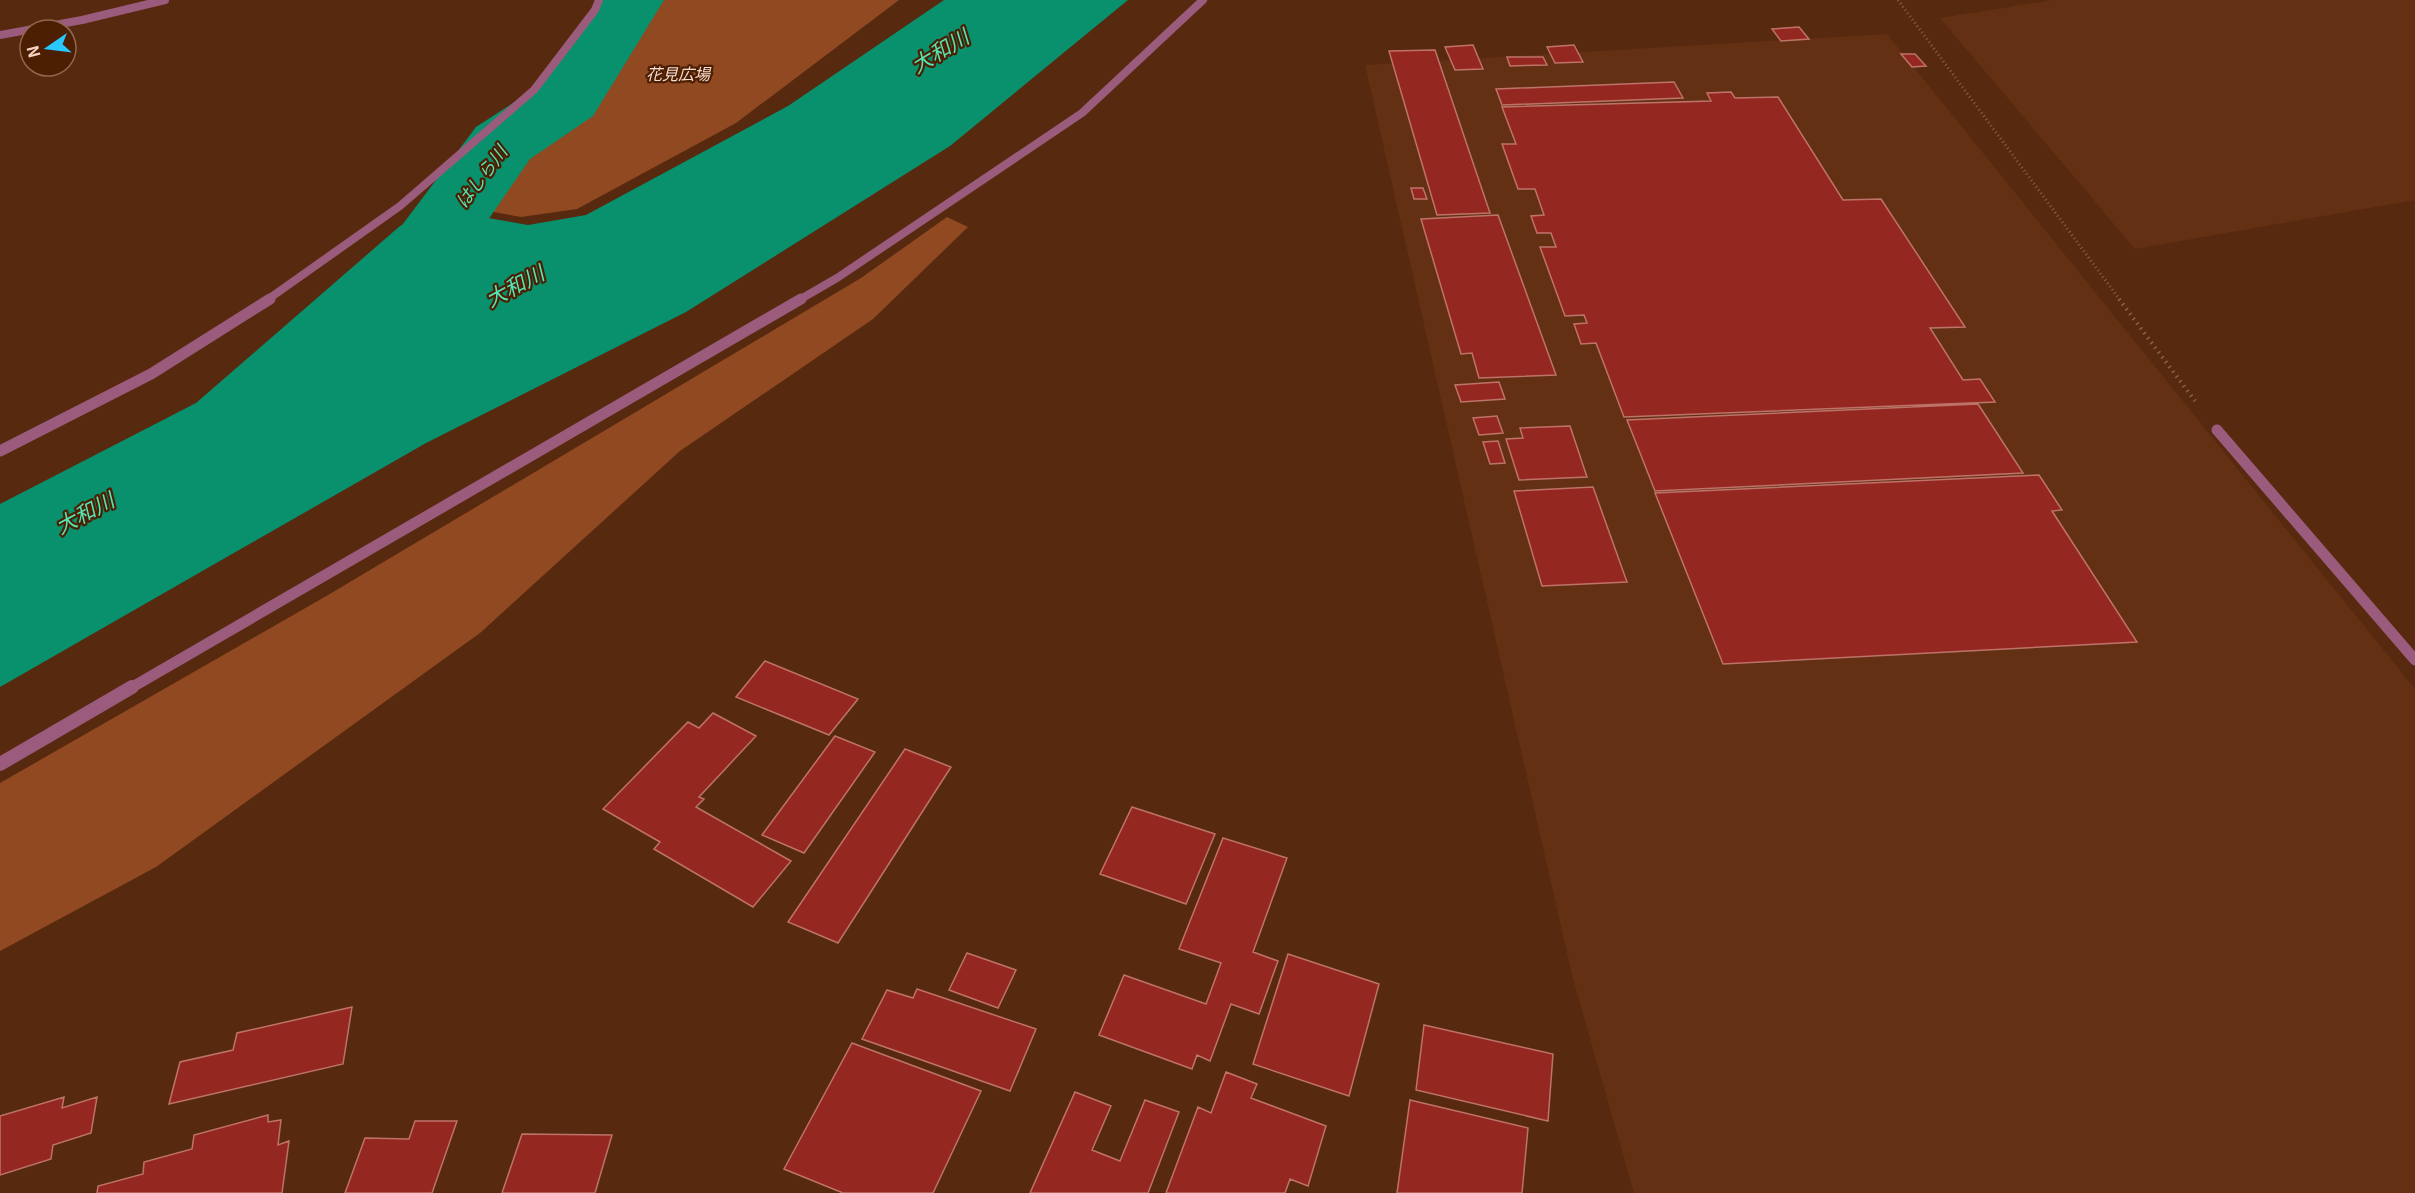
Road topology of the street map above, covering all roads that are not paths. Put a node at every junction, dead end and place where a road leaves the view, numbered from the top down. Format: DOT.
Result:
graph roads {
  1 [pos="165,0"];
  2 [pos="599,0"];
  3 [pos="1203,0"];
  4 [pos="0,35"];
  5 [pos="2217,430"];
  6 [pos="0,451"];
  7 [pos="2415,660"];
  8 [pos="0,764"];
  1 -- 4 [label="street"];
  2 -- 6 [label="street"];
  3 -- 8 [label="street"];
  5 -- 7 [label="street"];
}
